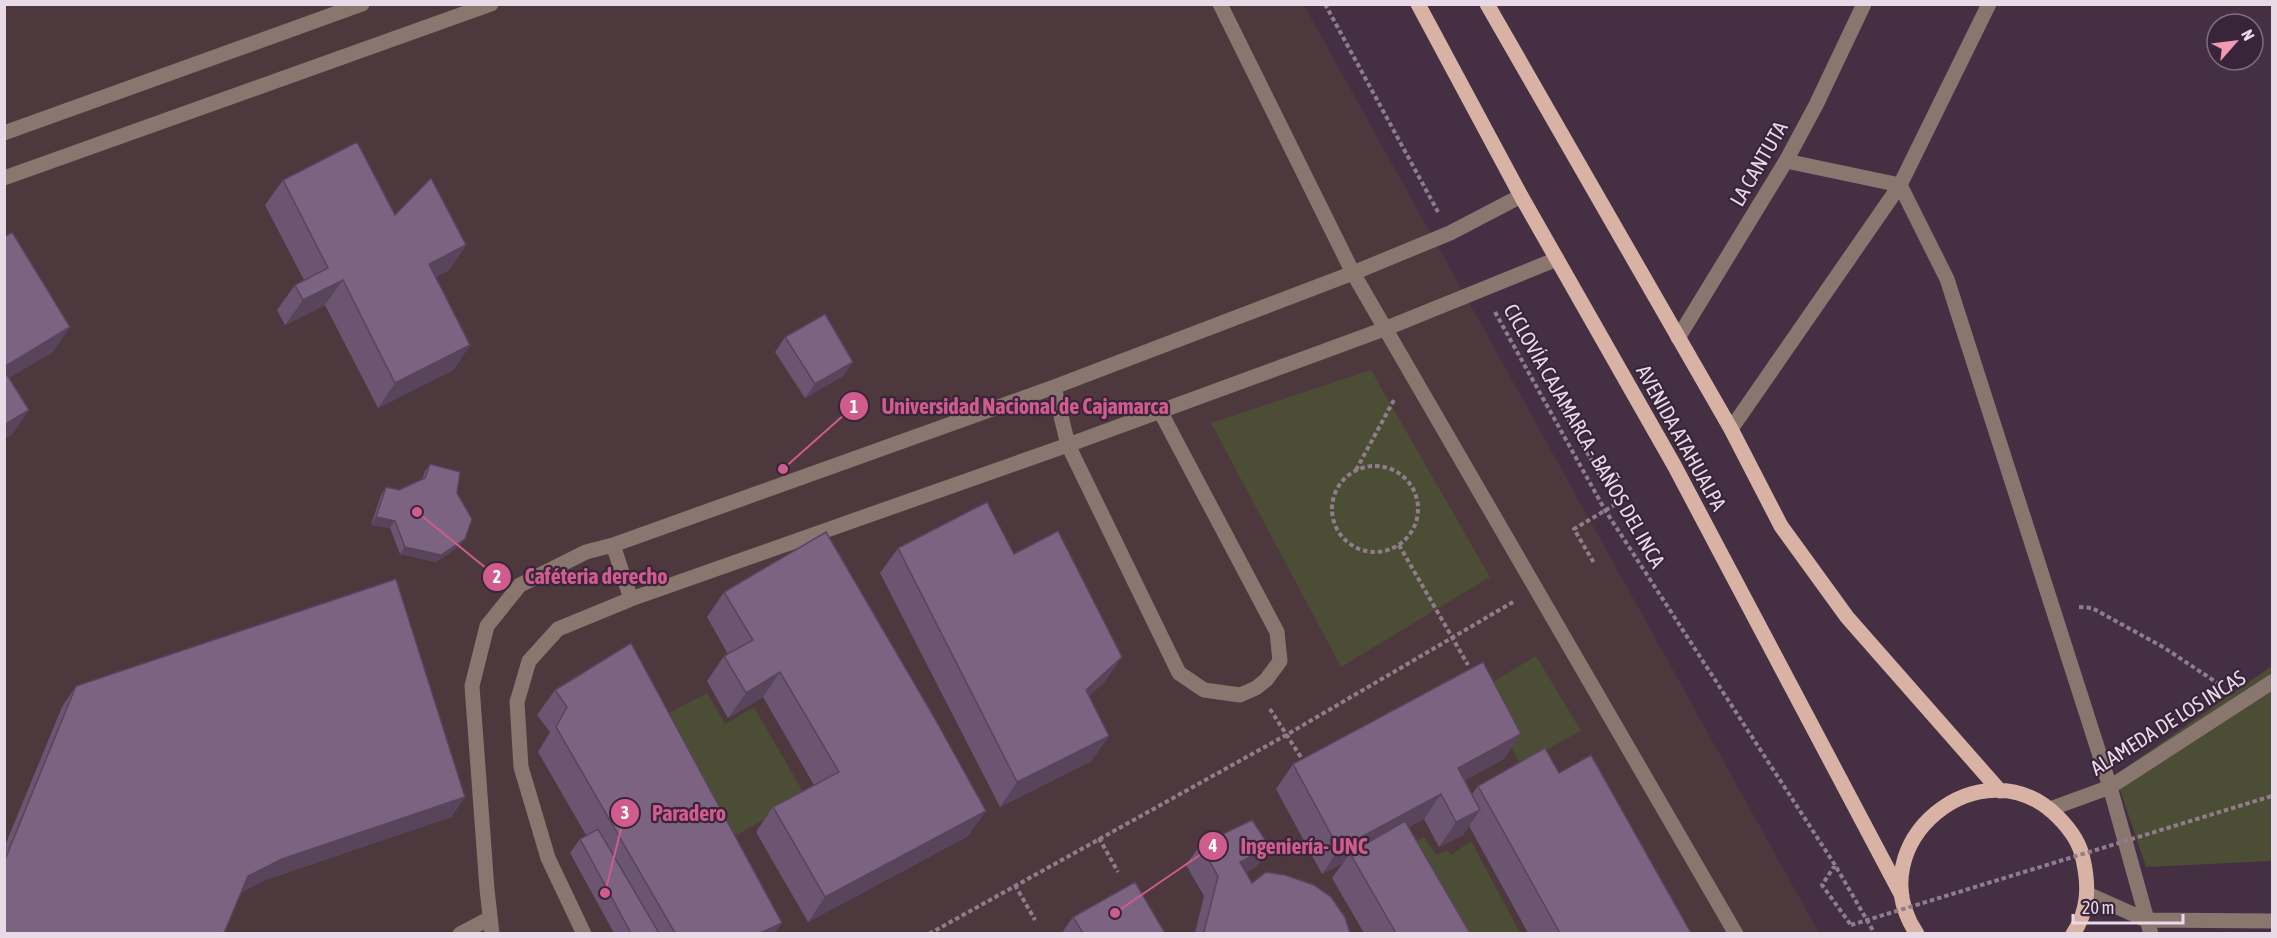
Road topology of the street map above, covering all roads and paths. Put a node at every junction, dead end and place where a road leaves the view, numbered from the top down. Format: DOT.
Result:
graph roads {
  1 [pos="362,4"];
  2 [pos="491,4"];
  3 [pos="1220,4"];
  4 [pos="1325,4"];
  5 [pos="1418,4"];
  6 [pos="1487,4"];
  7 [pos="1864,4"];
  8 [pos="1989,4"];
  9 [pos="4,133"];
  10 [pos="1786,161"];
  11 [pos="4,178"];
  12 [pos="1900,185"];
  13 [pos="1521,196"];
  14 [pos="1450,233"];
  15 [pos="1557,259"];
  16 [pos="1353,273"];
  17 [pos="1487,287"];
  18 [pos="1387,328"];
  19 [pos="1678,339"];
  20 [pos="1409,370"];
  21 [pos="1054,387"];
  22 [pos="1160,411"];
  23 [pos="1731,429"];
  24 [pos="1068,446"];
  25 [pos="1356,470"];
  26 [pos="1605,510"];
  27 [pos="1398,544"];
  28 [pos="612,545"];
  29 [pos="1594,562"];
  30 [pos="1536,588"];
  31 [pos="631,599"];
  32 [pos="2053,604"];
  33 [pos="1452,637"];
  34 [pos="1468,665"];
  35 [pos="2272,682"];
  36 [pos="1256,688"];
  37 [pos="2243,701"];
  38 [pos="1288,734"];
  39 [pos="1304,762"];
  40 [pos="2110,788"];
  41 [pos="2000,791"];
  42 [pos="2272,796"];
  43 [pos="2050,809"];
  44 [pos="1099,838"];
  45 [pos="1835,865"];
  46 [pos="1118,872"];
  47 [pos="1015,885"];
  48 [pos="2088,894"];
  49 [pos="1902,896"];
  50 [pos="1035,920"];
  51 [pos="2272,921"];
  52 [pos="491,926"];
  53 [pos="2148,927"];
  54 [pos="2075,932"];
  55 [pos="460,933"];
  56 [pos="584,933"];
  57 [pos="929,933"];
  58 [pos="1736,933"];
  59 [pos="1875,933"];
  60 [pos="1917,933"];
  1 -- 9 [label="street"];
  2 -- 11 [label="street"];
  3 -- 16 [label="street"];
  4 -- 14 [label="path"];
  5 -- 13 [label="main road, AVENIDA ATAHUALPA"];
  6 -- 19 [label="main road"];
  7 -- 10 [label="street, LA CANTUTA"];
  8 -- 12 [label="street"];
  10 -- 12 [label="street"];
  10 -- 19 [label="street, LA CANTUTA"];
  12 -- 23 [label="street"];
  12 -- 32 [label="street"];
  13 -- 14 [label="street"];
  13 -- 15 [label="main road, AVENIDA ATAHUALPA"];
  14 -- 16 [label="street"];
  15 -- 17 [label="street"];
  15 -- 49 [label="main road, AVENIDA ATAHUALPA"];
  16 -- 18 [label="street"];
  16 -- 21 [label="street"];
  17 -- 18 [label="street"];
  17 -- 26 [label="path, CICLOVÍA CAJAMARCA - BAÑOS DEL INCA"];
  17 -- 26 [label="path"];
  18 -- 20 [label="street"];
  18 -- 22 [label="street"];
  19 -- 23 [label="main road"];
  20 -- 25 [label="path"];
  20 -- 30 [label="street"];
  21 -- 24 [label="street"];
  21 -- 28 [label="street"];
  22 -- 24 [label="street"];
  22 -- 36 [label="street"];
  23 -- 41 [label="main road"];
  24 -- 31 [label="street"];
  24 -- 36 [label="street"];
  25 -- 27 [label="path"];
  25 -- 27 [label="path"];
  26 -- 29 [label="path"];
  26 -- 45 [label="path, CICLOVÍA CAJAMARCA - BAÑOS DEL INCA"];
  27 -- 33 [label="path"];
  28 -- 31 [label="street"];
  28 -- 52 [label="street"];
  30 -- 33 [label="path"];
  30 -- 58 [label="street"];
  31 -- 56 [label="street"];
  32 -- 37 [label="path"];
  32 -- 40 [label="street"];
  33 -- 34 [label="path"];
  33 -- 38 [label="path"];
  35 -- 37 [label="street, ALAMEDA DE LOS INCAS"];
  36 -- 38 [label="path"];
  37 -- 40 [label="street, ALAMEDA DE LOS INCAS"];
  38 -- 39 [label="path"];
  38 -- 44 [label="path"];
  40 -- 43 [label="street, ALAMEDA DE LOS INCAS"];
  40 -- 53 [label="street"];
  41 -- 43 [label="main road"];
  41 -- 49 [label="main road"];
  42 -- 45 [label="path, bridge"];
  43 -- 48 [label="main road"];
  44 -- 46 [label="path"];
  44 -- 47 [label="path"];
  45 -- 59 [label="path, CICLOVÍA CAJAMARCA - BAÑOS DEL INCA"];
  47 -- 50 [label="path"];
  47 -- 57 [label="path"];
  48 -- 53 [label="street"];
  48 -- 54 [label="main road"];
  49 -- 60 [label="main road"];
  51 -- 53 [label="street"];
  52 -- 55 [label="street"];
}
